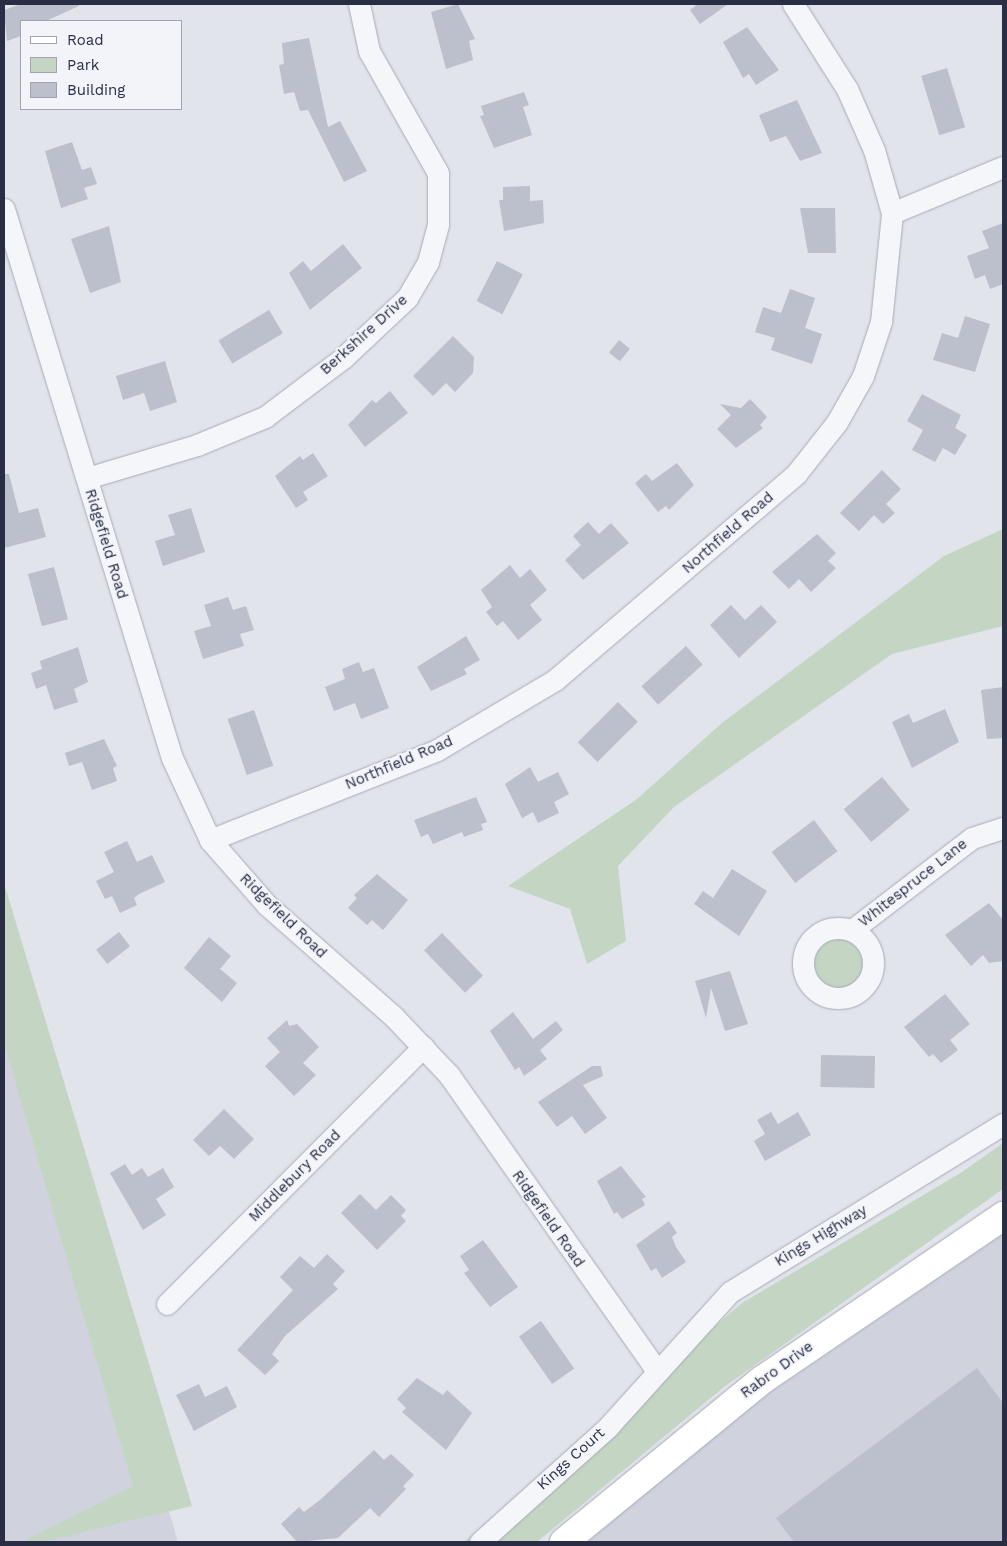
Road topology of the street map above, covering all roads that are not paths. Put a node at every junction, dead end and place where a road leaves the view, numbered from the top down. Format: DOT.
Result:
graph roads {
  1 [pos="359,4"];
  2 [pos="793,4"];
  3 [pos="1003,168"];
  4 [pos="4,209"];
  5 [pos="892,213"];
  6 [pos="87,478"];
  7 [pos="1003,828"];
  8 [pos="210,840"];
  9 [pos="852,930"];
  10 [pos="423,1047"];
  11 [pos="1003,1124"];
  12 [pos="1003,1216"];
  13 [pos="167,1304"];
  14 [pos="656,1370"];
  15 [pos="480,1542"];
  16 [pos="564,1542"];
  1 -- 6 [label="street, Berkshire Drive"];
  2 -- 5 [label="street, Northfield Road"];
  3 -- 5 [label="street"];
  4 -- 6 [label="street, Ridgefield Road"];
  5 -- 8 [label="street, Northfield Road"];
  6 -- 8 [label="street, Ridgefield Road"];
  7 -- 9 [label="street, Whitespruce Lane"];
  8 -- 10 [label="street, Ridgefield Road"];
  10 -- 13 [label="street, Middlebury Road"];
  10 -- 14 [label="street, Ridgefield Road"];
  11 -- 14 [label="street, Kings Highway"];
  12 -- 16 [label="main road, Rabro Drive"];
  14 -- 15 [label="street, Kings Court"];
}
